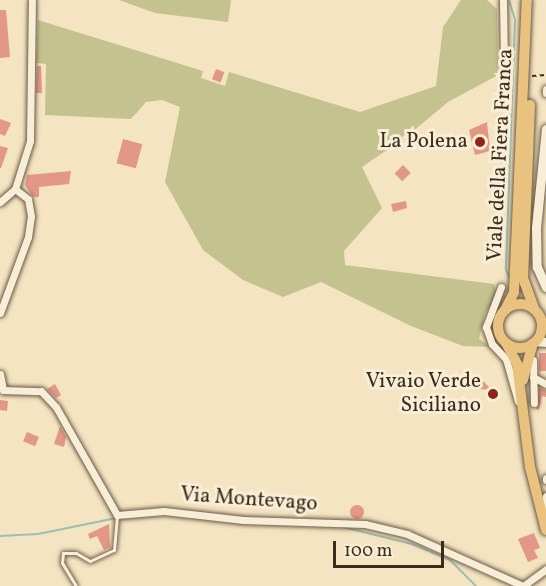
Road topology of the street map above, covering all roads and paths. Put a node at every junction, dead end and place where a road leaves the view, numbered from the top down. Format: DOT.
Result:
graph roads {
  1 [pos="32,0"];
  2 [pos="503,0"];
  3 [pos="528,0"];
  4 [pos="533,0"];
  5 [pos="504,66"];
  6 [pos="546,75"];
  7 [pos="531,76"];
  8 [pos="546,129"];
  9 [pos="15,189"];
  10 [pos="0,202"];
  11 [pos="501,287"];
  12 [pos="546,287"];
  13 [pos="534,309"];
  14 [pos="505,310"];
  15 [pos="0,313"];
  16 [pos="544,325"];
  17 [pos="538,342"];
  18 [pos="506,343"];
  19 [pos="533,360"];
  20 [pos="0,374"];
  21 [pos="533,377"];
  22 [pos="546,384"];
  23 [pos="2,391"];
  24 [pos="522,395"];
  25 [pos="534,403"];
  26 [pos="524,418"];
  27 [pos="546,496"];
  28 [pos="546,508"];
  29 [pos="117,514"];
  30 [pos="545,524"];
  31 [pos="546,569"];
  32 [pos="76,586"];
  1 -- 9 [label="street"];
  2 -- 5 [label="street"];
  3 -- 14 [label="main road, Viale della Fiera Franca"];
  4 -- 7 [label="main road, Viale della Fiera Franca"];
  6 -- 7 [label="path"];
  7 -- 13 [label="main road, Viale della Fiera Franca"];
  8 -- 12 [label="main road"];
  9 -- 10 [label="street"];
  9 -- 15 [label="street"];
  11 -- 26 [label="street"];
  13 -- 14 [label="main road"];
  13 -- 16 [label="main road"];
  14 -- 18 [label="main road"];
  16 -- 17 [label="main road"];
  17 -- 18 [label="main road"];
  17 -- 24 [label="main road"];
  18 -- 24 [label="main road"];
  19 -- 21 [label="street"];
  20 -- 23 [label="street"];
  21 -- 22 [label="street"];
  21 -- 25 [label="street"];
  23 -- 29 [label="street"];
  24 -- 26 [label="main road"];
  26 -- 30 [label="main road"];
  27 -- 28 [label="street"];
  29 -- 31 [label="street, Via Montevago"];
  29 -- 32 [label="lane"];
}
